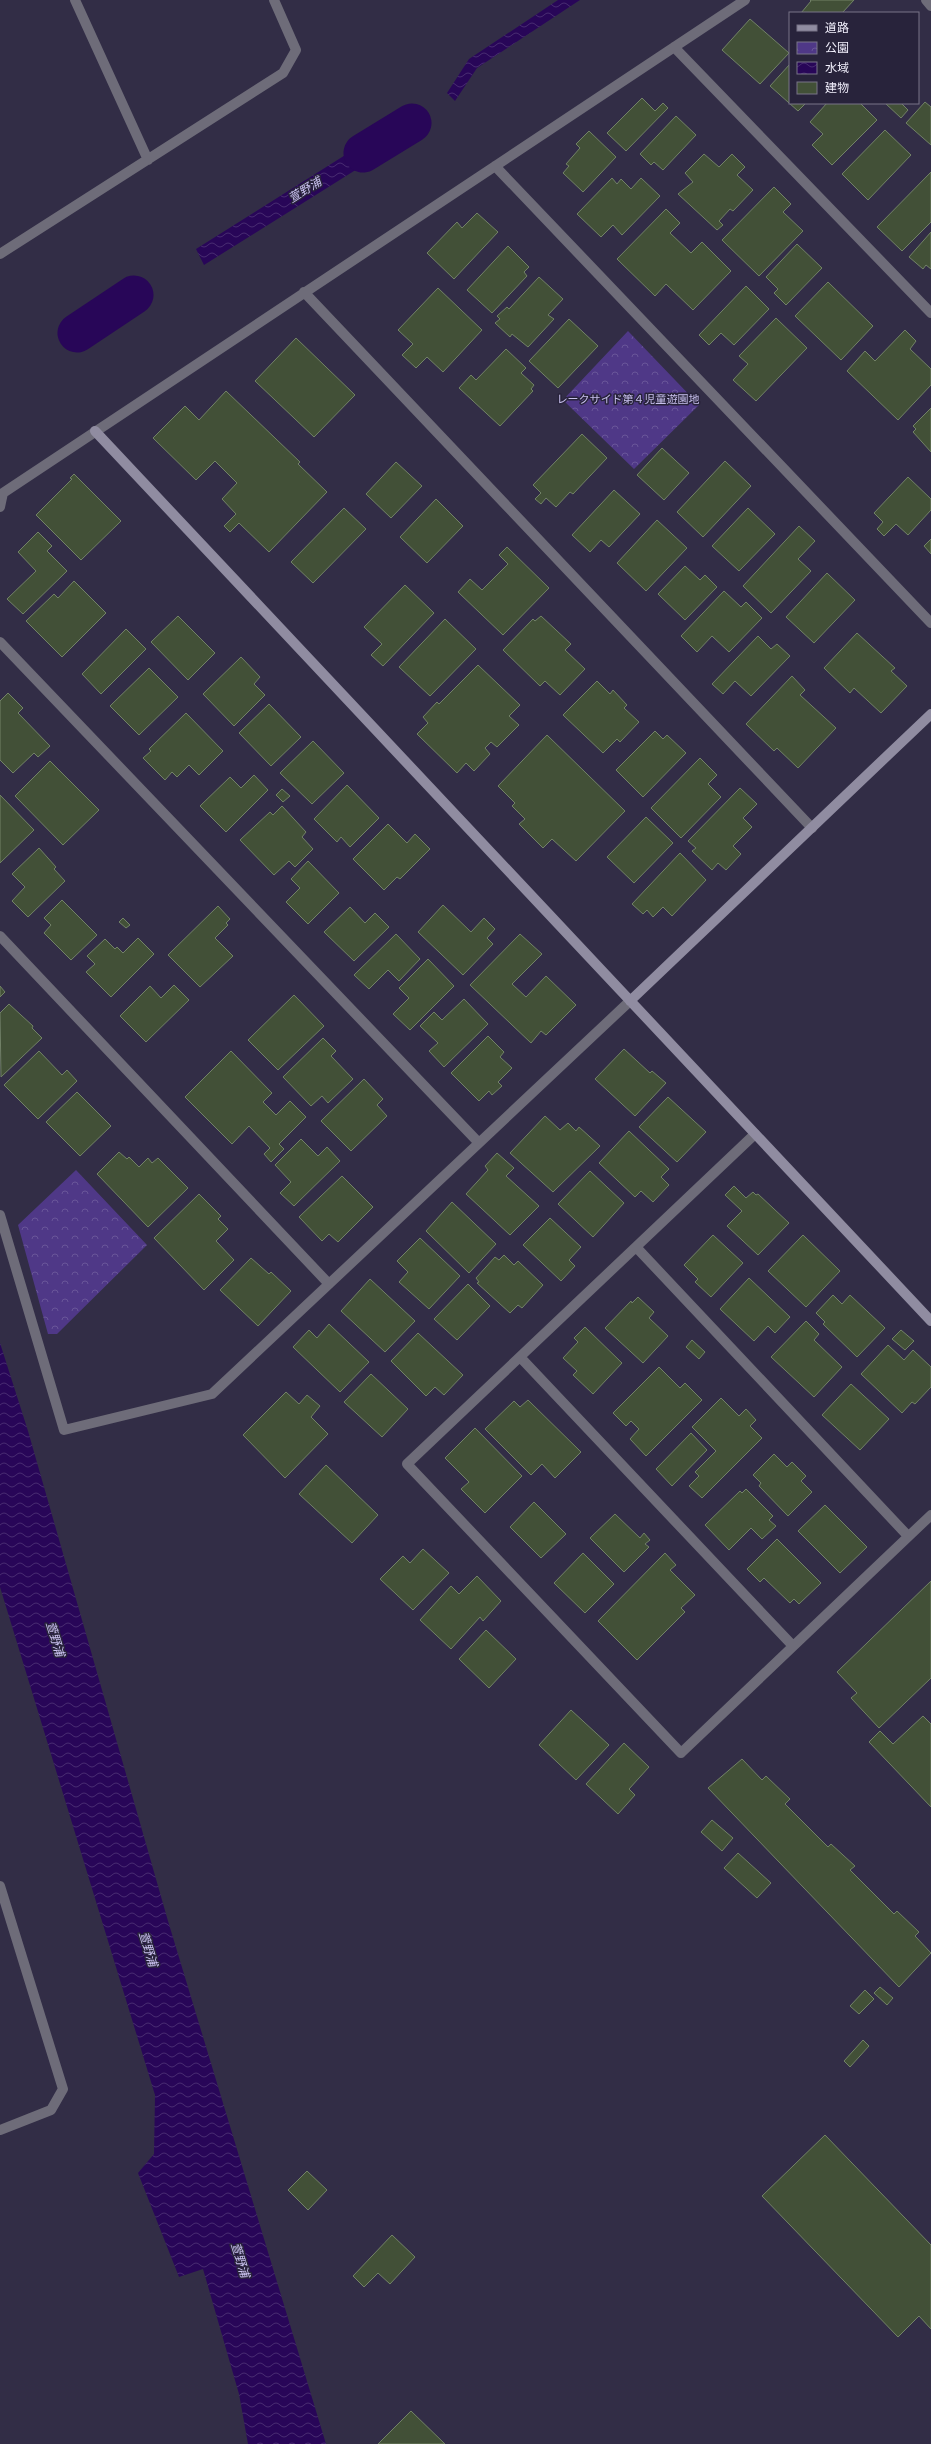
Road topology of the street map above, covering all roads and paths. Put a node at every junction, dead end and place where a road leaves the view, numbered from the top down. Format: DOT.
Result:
graph roads {
  1 [pos="75,0"];
  2 [pos="274,0"];
  3 [pos="745,0"];
  4 [pos="926,0"];
  5 [pos="931,6"];
  6 [pos="674,47"];
  7 [pos="148,160"];
  8 [pos="495,166"];
  9 [pos="0,254"];
  10 [pos="304,292"];
  11 [pos="931,313"];
  12 [pos="95,431"];
  13 [pos="0,507"];
  14 [pos="931,623"];
  15 [pos="0,642"];
  16 [pos="931,714"];
  17 [pos="812,828"];
  18 [pos="0,936"];
  19 [pos="630,1001"];
  20 [pos="755,1134"];
  21 [pos="479,1143"];
  22 [pos="0,1215"];
  23 [pos="636,1247"];
  24 [pos="329,1284"];
  25 [pos="931,1321"];
  26 [pos="520,1357"];
  27 [pos="931,1515"];
  28 [pos="908,1536"];
  29 [pos="793,1646"];
  30 [pos="0,1886"];
  31 [pos="4,1918"];
  32 [pos="0,2130"];
  1 -- 7 [label="street"];
  2 -- 7 [label="street"];
  3 -- 6 [label="street"];
  4 -- 5 [label="street"];
  6 -- 8 [label="street"];
  6 -- 11 [label="street"];
  7 -- 9 [label="street"];
  8 -- 10 [label="street"];
  8 -- 14 [label="street"];
  10 -- 12 [label="street"];
  10 -- 17 [label="street"];
  12 -- 13 [label="street"];
  12 -- 19 [label="street"];
  15 -- 21 [label="street"];
  16 -- 17 [label="street"];
  17 -- 19 [label="street"];
  18 -- 24 [label="street"];
  19 -- 20 [label="street"];
  19 -- 21 [label="street"];
  20 -- 23 [label="street"];
  20 -- 25 [label="street"];
  21 -- 24 [label="street"];
  22 -- 24 [label="street"];
  23 -- 26 [label="street"];
  23 -- 28 [label="street"];
  26 -- 29 [label="street"];
  26 -- 29 [label="street"];
  27 -- 28 [label="street"];
  28 -- 29 [label="street"];
  30 -- 31 [label="street"];
  31 -- 32 [label="street"];
}
